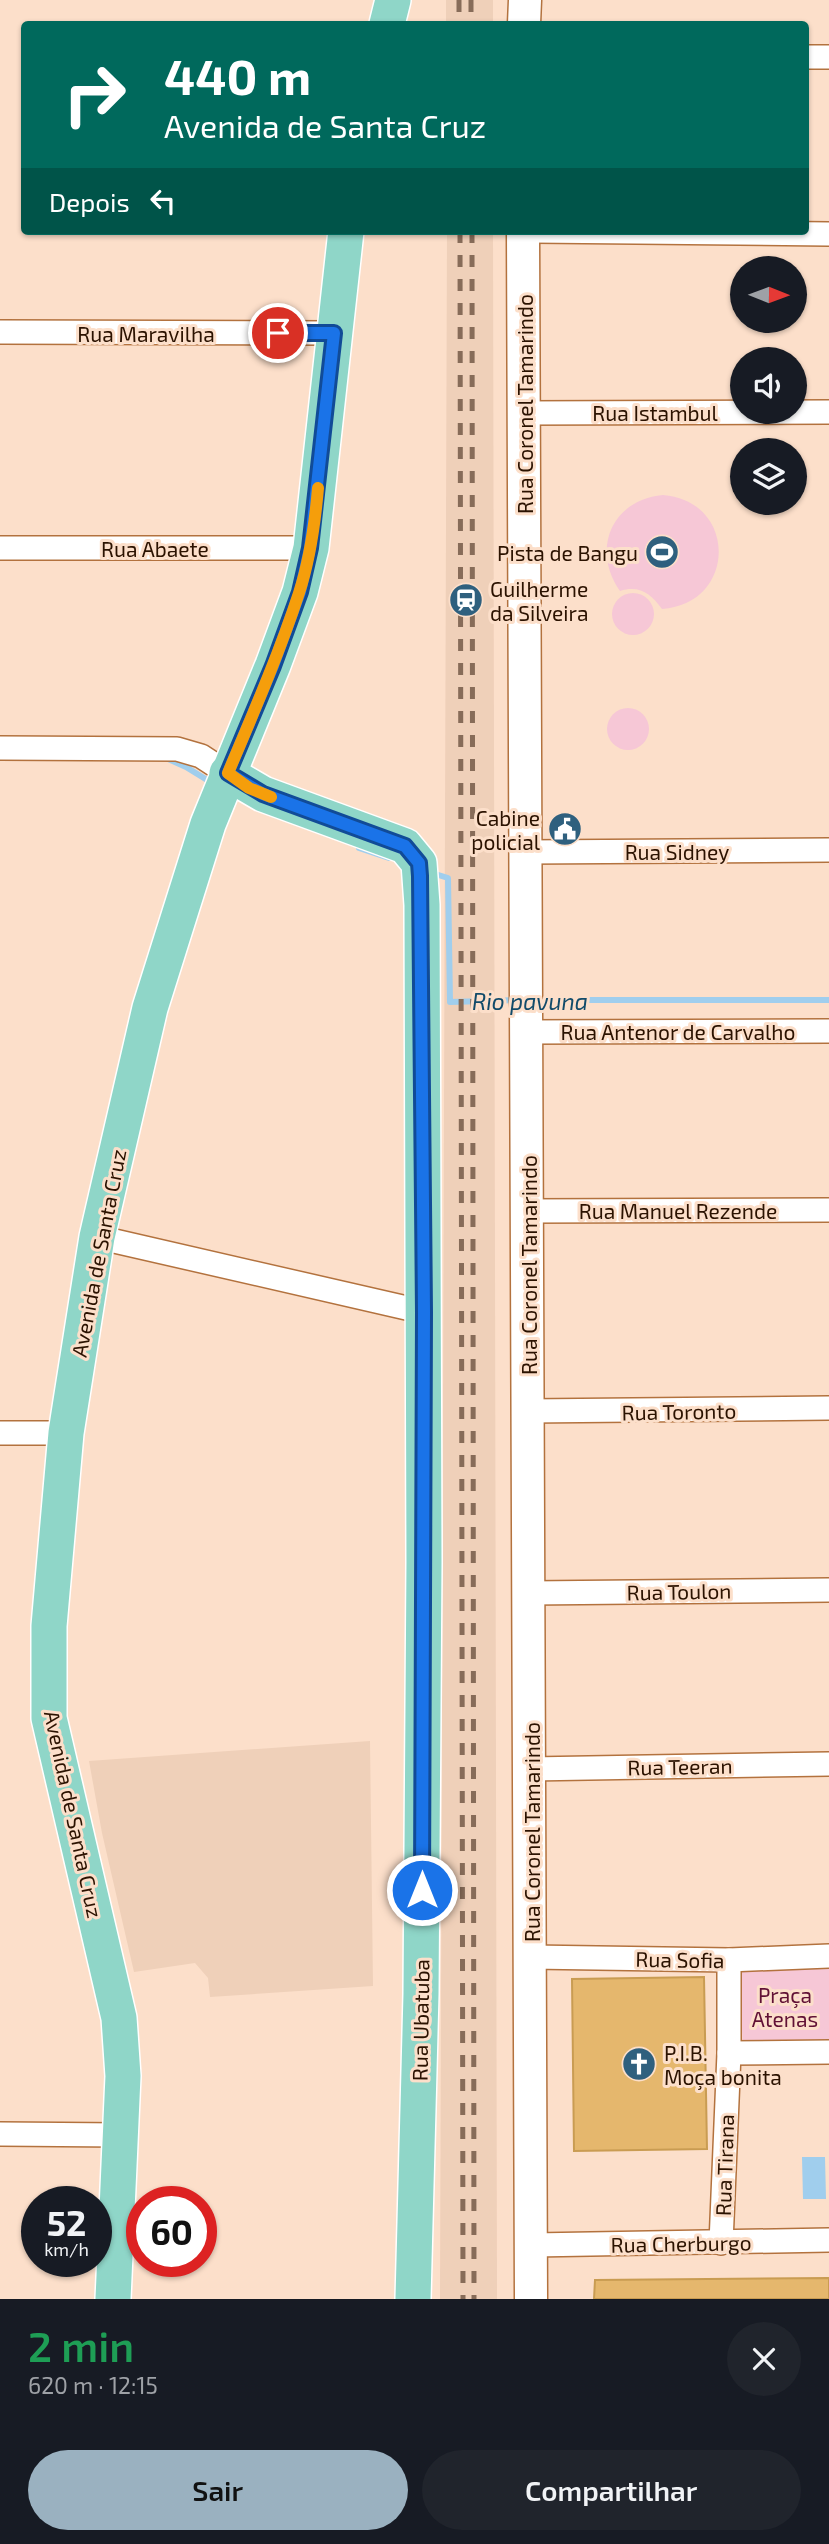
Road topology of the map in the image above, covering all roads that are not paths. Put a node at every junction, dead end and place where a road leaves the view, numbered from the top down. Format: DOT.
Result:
graph roads {
  1 [pos="393,0"];
  2 [pos="525,0"];
  3 [pos="388,21"];
  4 [pos="524,21"];
  5 [pos="809,57"];
  6 [pos="829,57"];
  7 [pos="809,234"];
  8 [pos="829,234"];
  9 [pos="346,235"];
  10 [pos="523,235"];
  11 [pos="0,332"];
  12 [pos="334,333"];
  13 [pos="829,412"];
  14 [pos="523,413"];
  15 [pos="0,548"];
  16 [pos="310,548"];
  17 [pos="0,748"];
  18 [pos="228,773"];
  19 [pos="829,850"];
  20 [pos="526,852"];
  21 [pos="829,1031"];
  22 [pos="526,1032"];
  23 [pos="829,1210"];
  24 [pos="528,1211"];
  25 [pos="97,1237"];
  26 [pos="424,1312"];
  27 [pos="829,1408"];
  28 [pos="528,1412"];
  29 [pos="0,1433"];
  30 [pos="66,1433"];
  31 [pos="829,1590"];
  32 [pos="529,1593"];
  33 [pos="829,1764"];
  34 [pos="530,1769"];
  35 [pos="829,1956"];
  36 [pos="531,1957"];
  37 [pos="729,1960"];
  38 [pos="829,2052"];
  39 [pos="729,2053"];
  40 [pos="0,2134"];
  41 [pos="121,2135"];
  42 [pos="829,2240"];
  43 [pos="721,2243"];
  44 [pos="533,2245"];
  45 [pos="113,2299"];
  46 [pos="413,2299"];
  47 [pos="531,2299"];
  1 -- 3 [label="main road"];
  2 -- 4 [label="main road"];
  5 -- 6 [label="street"];
  7 -- 8 [label="street"];
  9 -- 12 [label="main road, Avenida de Santa Cruz"];
  10 -- 14 [label="main road, Rua Coronel Tamarindo"];
  11 -- 12 [label="street, Rua Maravilha"];
  12 -- 16 [label="main road, Avenida de Santa Cruz"];
  13 -- 14 [label="street, Rua Istambul"];
  14 -- 20 [label="main road, Rua Coronel Tamarindo"];
  15 -- 16 [label="street, Rua Abaete"];
  16 -- 18 [label="main road, Avenida de Santa Cruz"];
  17 -- 18 [label="street"];
  18 -- 25 [label="main road, Avenida de Santa Cruz"];
  18 -- 26 [label="main road, Rua Ubatuba"];
  19 -- 20 [label="street, Rua Sidney"];
  20 -- 22 [label="main road, Rua Coronel Tamarindo"];
  21 -- 22 [label="street, Rua Antenor de Carvalho"];
  22 -- 24 [label="main road, Rua Coronel Tamarindo"];
  23 -- 24 [label="street, Rua Manuel Rezende"];
  24 -- 28 [label="main road, Rua Coronel Tamarindo"];
  25 -- 26 [label="street"];
  25 -- 30 [label="main road, Avenida de Santa Cruz"];
  26 -- 46 [label="main road, Rua Ubatuba"];
  27 -- 28 [label="street, Rua Toronto"];
  28 -- 32 [label="main road, Rua Coronel Tamarindo"];
  29 -- 30 [label="street"];
  30 -- 41 [label="main road, Avenida de Santa Cruz"];
  31 -- 32 [label="street, Rua Toulon"];
  32 -- 34 [label="main road, Rua Coronel Tamarindo"];
  33 -- 34 [label="street, Rua Teeran"];
  34 -- 36 [label="main road, Rua Coronel Tamarindo"];
  35 -- 37 [label="street, Rua Sofia"];
  36 -- 37 [label="street, Rua Sofia"];
  36 -- 44 [label="main road, Rua Coronel Tamarindo"];
  37 -- 39 [label="street, Rua Tirana"];
  38 -- 39 [label="street"];
  39 -- 43 [label="street, Rua Tirana"];
  40 -- 41 [label="street"];
  41 -- 45 [label="main road, Avenida de Santa Cruz"];
  42 -- 43 [label="street, Rua Cherburgo"];
  43 -- 44 [label="street, Rua Cherburgo"];
  44 -- 47 [label="main road, Rua Coronel Tamarindo"];
}
